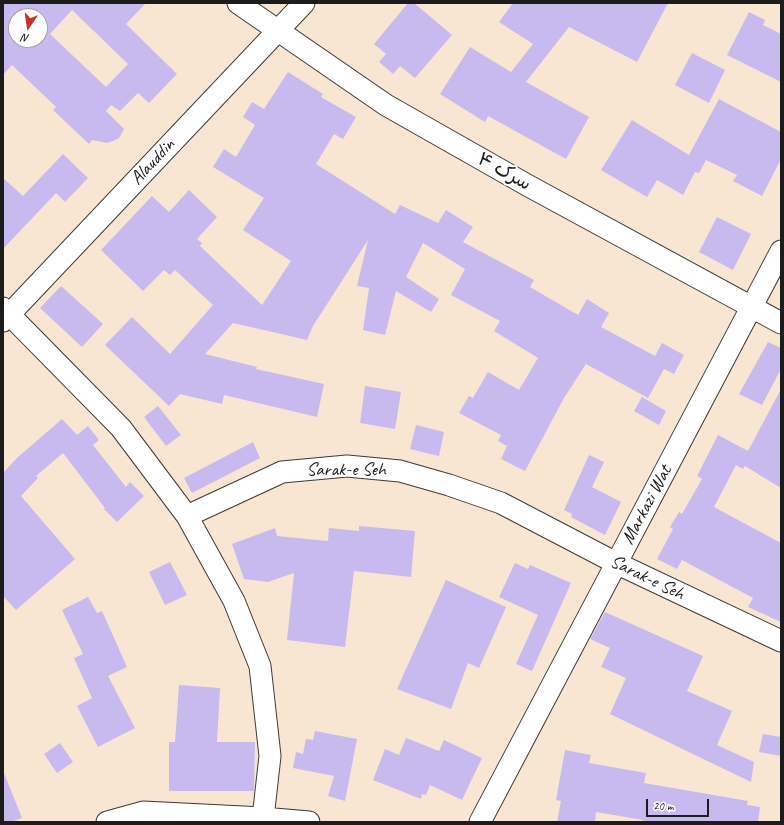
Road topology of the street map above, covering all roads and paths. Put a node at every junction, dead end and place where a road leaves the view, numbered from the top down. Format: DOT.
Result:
graph roads {
  1 [pos="238,3"];
  2 [pos="304,3"];
  3 [pos="277,31"];
  4 [pos="781,252"];
  5 [pos="750,308"];
  6 [pos="5,314"];
  7 [pos="781,323"];
  8 [pos="187,516"];
  9 [pos="616,563"];
  10 [pos="781,642"];
  11 [pos="263,818"];
  12 [pos="107,822"];
  13 [pos="309,822"];
  14 [pos="480,822"];
  1 -- 3 [label="street, سرک ۴"];
  2 -- 3 [label="street, Alauddin"];
  3 -- 5 [label="street, سرک ۴"];
  3 -- 6 [label="street, Alauddin"];
  4 -- 5 [label="street, Markazi Wat"];
  5 -- 7 [label="street, سرک ۴"];
  5 -- 9 [label="street, Markazi Wat"];
  6 -- 8 [label="street"];
  8 -- 9 [label="street, Sarak-e Seh"];
  8 -- 11 [label="street"];
  9 -- 10 [label="street, Sarak-e Seh"];
  9 -- 14 [label="street, Markazi Wat"];
  11 -- 12 [label="street"];
  11 -- 13 [label="street"];
}
